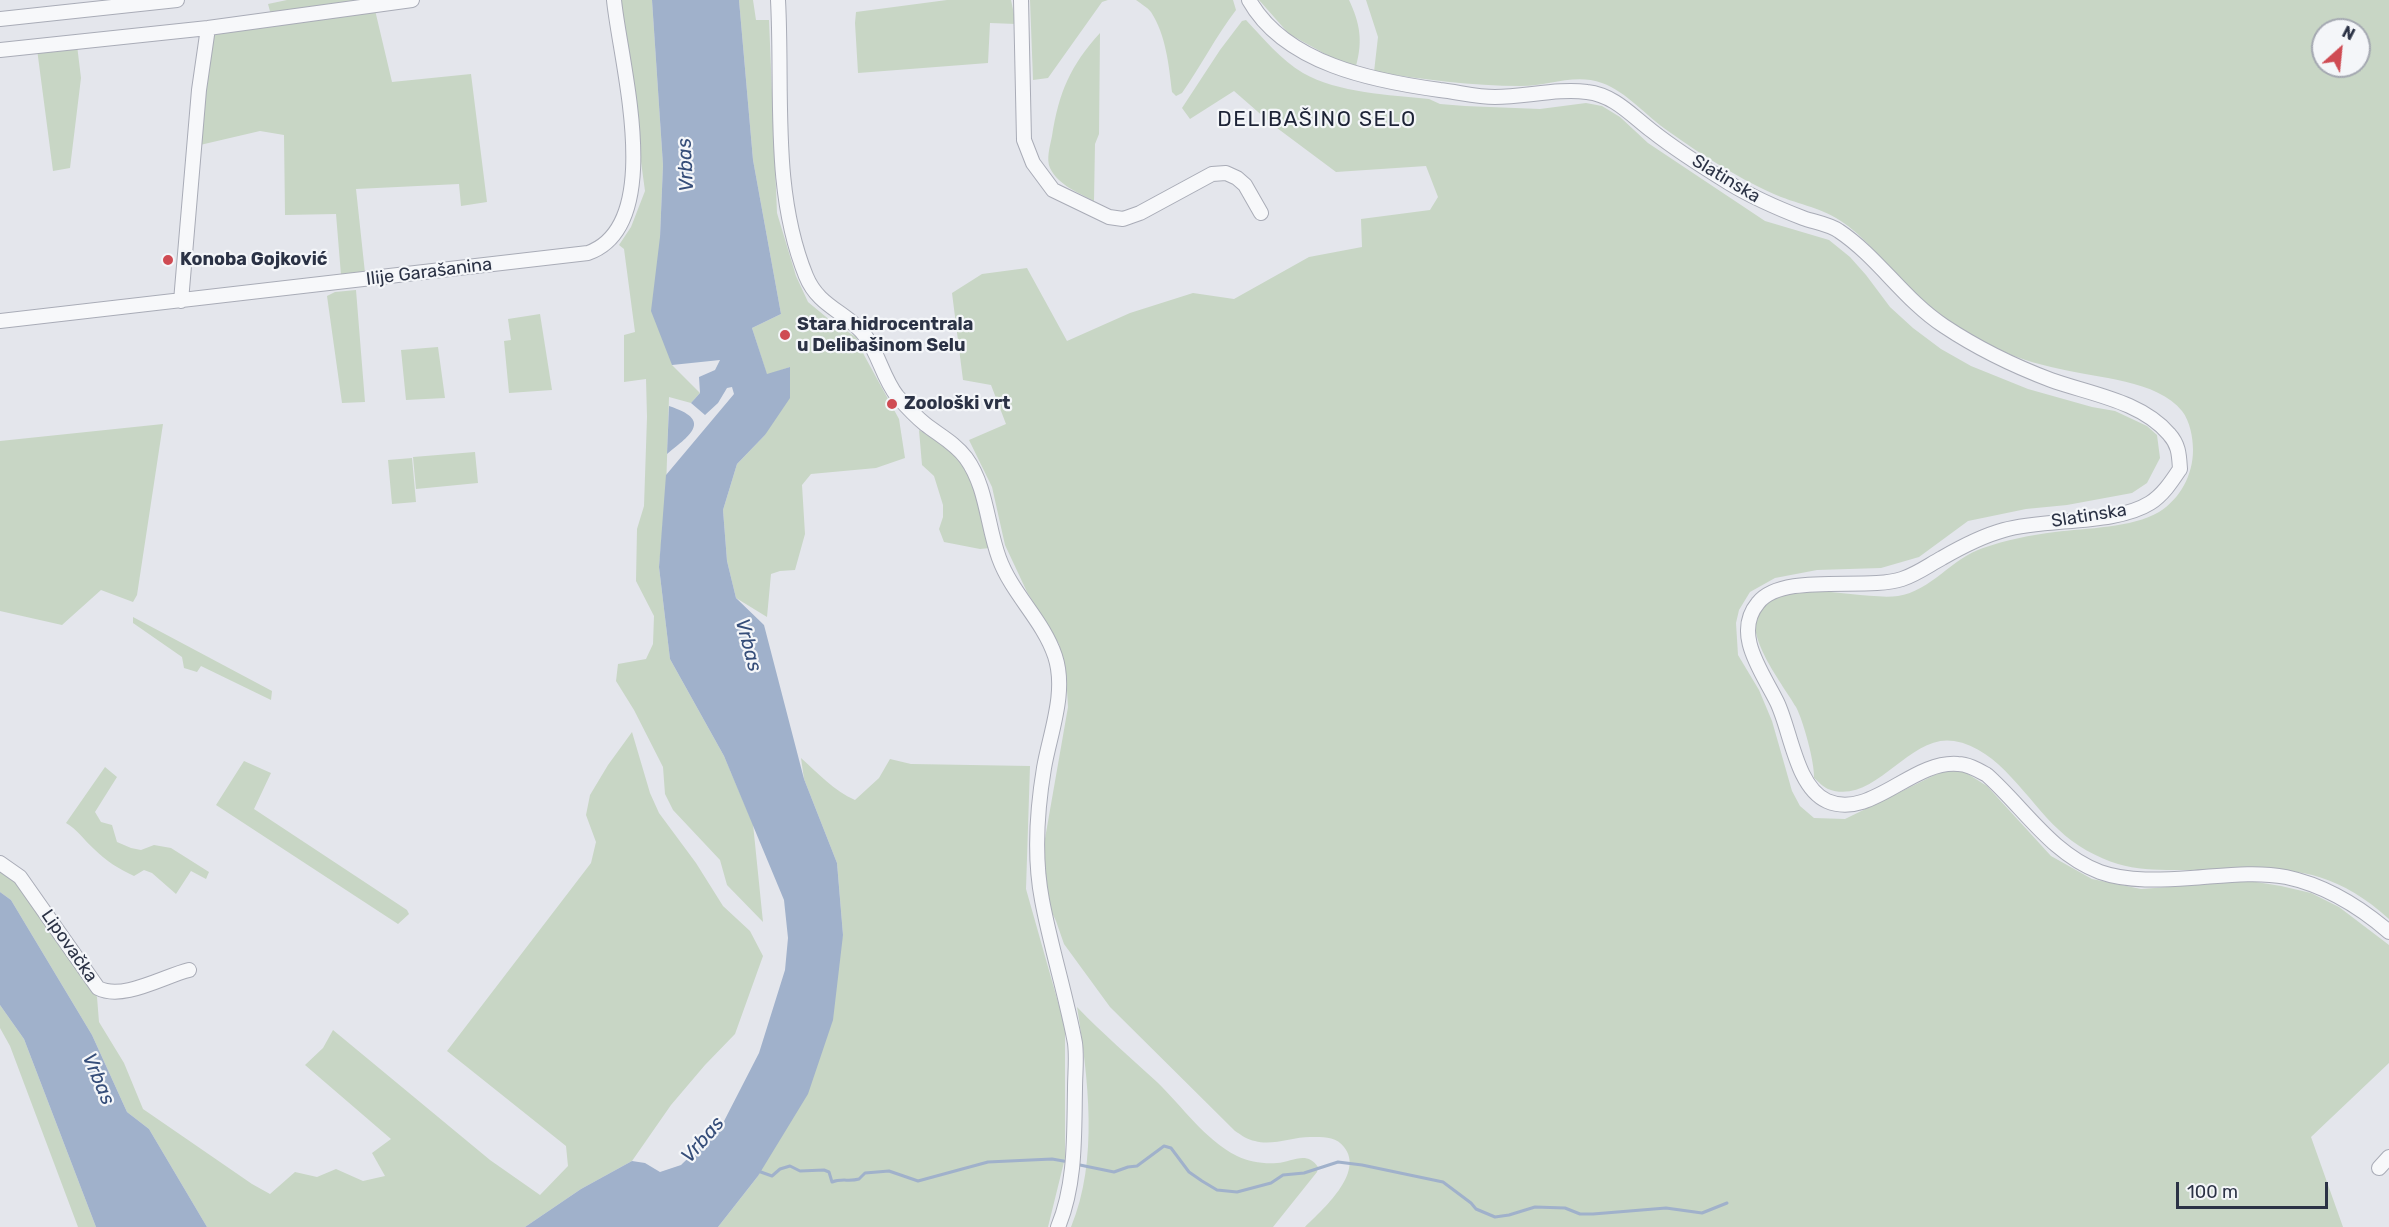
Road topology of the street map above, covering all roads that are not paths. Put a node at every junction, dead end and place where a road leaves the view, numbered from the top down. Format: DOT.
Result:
graph roads {
  1 [pos="177,0"];
  2 [pos="412,0"];
  3 [pos="614,0"];
  4 [pos="778,0"];
  5 [pos="1021,0"];
  6 [pos="1249,0"];
  7 [pos="0,20"];
  8 [pos="208,27"];
  9 [pos="0,50"];
  10 [pos="1261,213"];
  11 [pos="181,301"];
  12 [pos="0,321"];
  13 [pos="0,863"];
  14 [pos="2389,932"];
  15 [pos="189,970"];
  16 [pos="2389,1156"];
  17 [pos="2379,1168"];
  18 [pos="1058,1227"];
  1 -- 7 [label="street"];
  2 -- 8 [label="street"];
  3 -- 11 [label="street, Ilije Garašanina"];
  4 -- 18 [label="street"];
  5 -- 10 [label="street"];
  6 -- 14 [label="street, Slatinska"];
  8 -- 9 [label="street"];
  8 -- 11 [label="street"];
  11 -- 12 [label="street, Ilije Garašanina"];
  13 -- 15 [label="street, Lipovačka"];
  16 -- 17 [label="street"];
}
